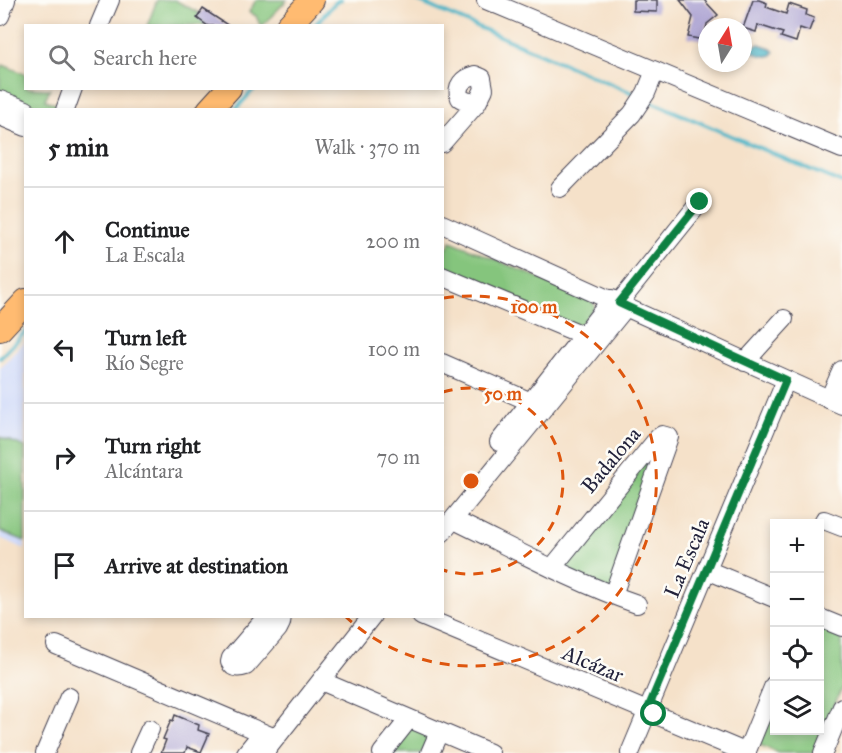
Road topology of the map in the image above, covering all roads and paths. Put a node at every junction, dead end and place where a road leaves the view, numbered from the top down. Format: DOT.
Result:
graph roads {
  1 [pos="6,0"];
  2 [pos="110,0"];
  3 [pos="312,0"];
  4 [pos="486,0"];
  5 [pos="0,16"];
  6 [pos="100,24"];
  7 [pos="290,24"];
  8 [pos="655,71"];
  9 [pos="72,90"];
  10 [pos="227,90"];
  11 [pos="0,100"];
  12 [pos="477,103"];
  13 [pos="66,108"];
  14 [pos="211,108"];
  15 [pos="24,109"];
  16 [pos="0,116"];
  17 [pos="24,126"];
  18 [pos="444,141"];
  19 [pos="842,149"];
  20 [pos="560,189"];
  21 [pos="700,202"];
  22 [pos="445,231"];
  23 [pos="444,277"];
  24 [pos="24,303"];
  25 [pos="619,303"];
  26 [pos="784,319"];
  27 [pos="0,329"];
  28 [pos="583,336"];
  29 [pos="745,362"];
  30 [pos="444,364"];
  31 [pos="842,370"];
  32 [pos="786,380"];
  33 [pos="836,402"];
  34 [pos="537,405"];
  35 [pos="499,442"];
  36 [pos="824,520"];
  37 [pos="448,526"];
  38 [pos="842,527"];
  39 [pos="552,568"];
  40 [pos="707,570"];
  41 [pos="613,595"];
  42 [pos="770,596"];
  43 [pos="637,604"];
  44 [pos="265,618"];
  45 [pos="282,618"];
  46 [pos="370,618"];
  47 [pos="426,618"];
  48 [pos="824,620"];
  49 [pos="842,627"];
  50 [pos="56,645"];
  51 [pos="321,681"];
  52 [pos="770,693"];
  53 [pos="69,697"];
  54 [pos="842,706"];
  55 [pos="647,711"];
  56 [pos="409,719"];
  57 [pos="150,729"];
  58 [pos="439,732"];
  59 [pos="269,736"];
  60 [pos="740,752"];
  61 [pos="45,753"];
  62 [pos="140,753"];
  63 [pos="246,753"];
  64 [pos="264,753"];
  65 [pos="382,753"];
  66 [pos="430,753"];
  67 [pos="490,753"];
  68 [pos="630,753"];
  69 [pos="823,753"];
  1 -- 5 [label="street"];
  2 -- 6 [label="street"];
  3 -- 7 [label="main road"];
  4 -- 8 [label="street"];
  8 -- 19 [label="street"];
  8 -- 20 [label="street"];
  9 -- 13 [label="street"];
  10 -- 14 [label="main road"];
  11 -- 15 [label="street"];
  12 -- 18 [label="street"];
  16 -- 17 [label="street"];
  21 -- 25 [label="street"];
  22 -- 25 [label="street"];
  23 -- 28 [label="street"];
  24 -- 27 [label="main road"];
  25 -- 28 [label="street"];
  25 -- 29 [label="street"];
  25 -- 34 [label="street"];
  26 -- 29 [label="street"];
  28 -- 34 [label="street"];
  29 -- 32 [label="street"];
  30 -- 34 [label="street"];
  31 -- 33 [label="street"];
  32 -- 33 [label="street"];
  32 -- 40 [label="street, La Escala"];
  34 -- 35 [label="street"];
  34 -- 37 [label="street"];
  36 -- 38 [label="street"];
  37 -- 39 [label="street"];
  39 -- 41 [label="street"];
  39 -- 41 [label="street, Badalona"];
  40 -- 42 [label="street"];
  40 -- 55 [label="street, La Escala"];
  41 -- 43 [label="street"];
  44 -- 45 [label="street"];
  46 -- 51 [label="street"];
  47 -- 55 [label="street, Alcázar"];
  48 -- 49 [label="street"];
  50 -- 59 [label="street"];
  51 -- 56 [label="street"];
  51 -- 59 [label="street"];
  52 -- 60 [label="street"];
  53 -- 61 [label="street"];
  54 -- 69 [label="street"];
  55 -- 60 [label="street, Alcázar"];
  55 -- 68 [label="street, La Escala"];
  56 -- 58 [label="street"];
  56 -- 65 [label="street"];
  57 -- 62 [label="street"];
  58 -- 66 [label="street"];
  58 -- 67 [label="street"];
  59 -- 63 [label="street"];
  59 -- 64 [label="street"];
}
